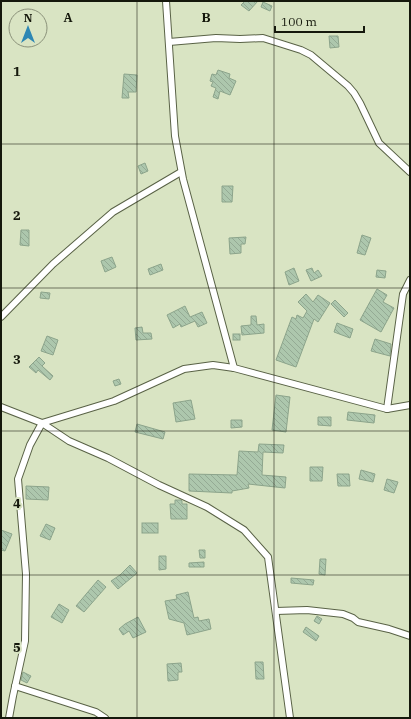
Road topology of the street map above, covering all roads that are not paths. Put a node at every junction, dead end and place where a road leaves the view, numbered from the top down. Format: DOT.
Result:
graph roads {
  1 [pos="166,1"];
  2 [pos="169,42"];
  3 [pos="182,172"];
  4 [pos="410,172"];
  5 [pos="410,280"];
  6 [pos="1,317"];
  7 [pos="234,368"];
  8 [pos="410,405"];
  9 [pos="1,407"];
  10 [pos="387,409"];
  11 [pos="42,423"];
  12 [pos="276,611"];
  13 [pos="410,636"];
  14 [pos="15,686"];
  15 [pos="9,718"];
  16 [pos="105,718"];
  17 [pos="290,718"];
  1 -- 2 [label="street"];
  2 -- 3 [label="street"];
  2 -- 4 [label="street"];
  3 -- 6 [label="street"];
  3 -- 7 [label="street"];
  5 -- 10 [label="street"];
  7 -- 10 [label="street"];
  7 -- 11 [label="street"];
  8 -- 10 [label="street"];
  9 -- 11 [label="street"];
  11 -- 12 [label="street"];
  11 -- 14 [label="street"];
  12 -- 13 [label="street"];
  12 -- 17 [label="street"];
  14 -- 15 [label="street"];
  14 -- 16 [label="street"];
}
